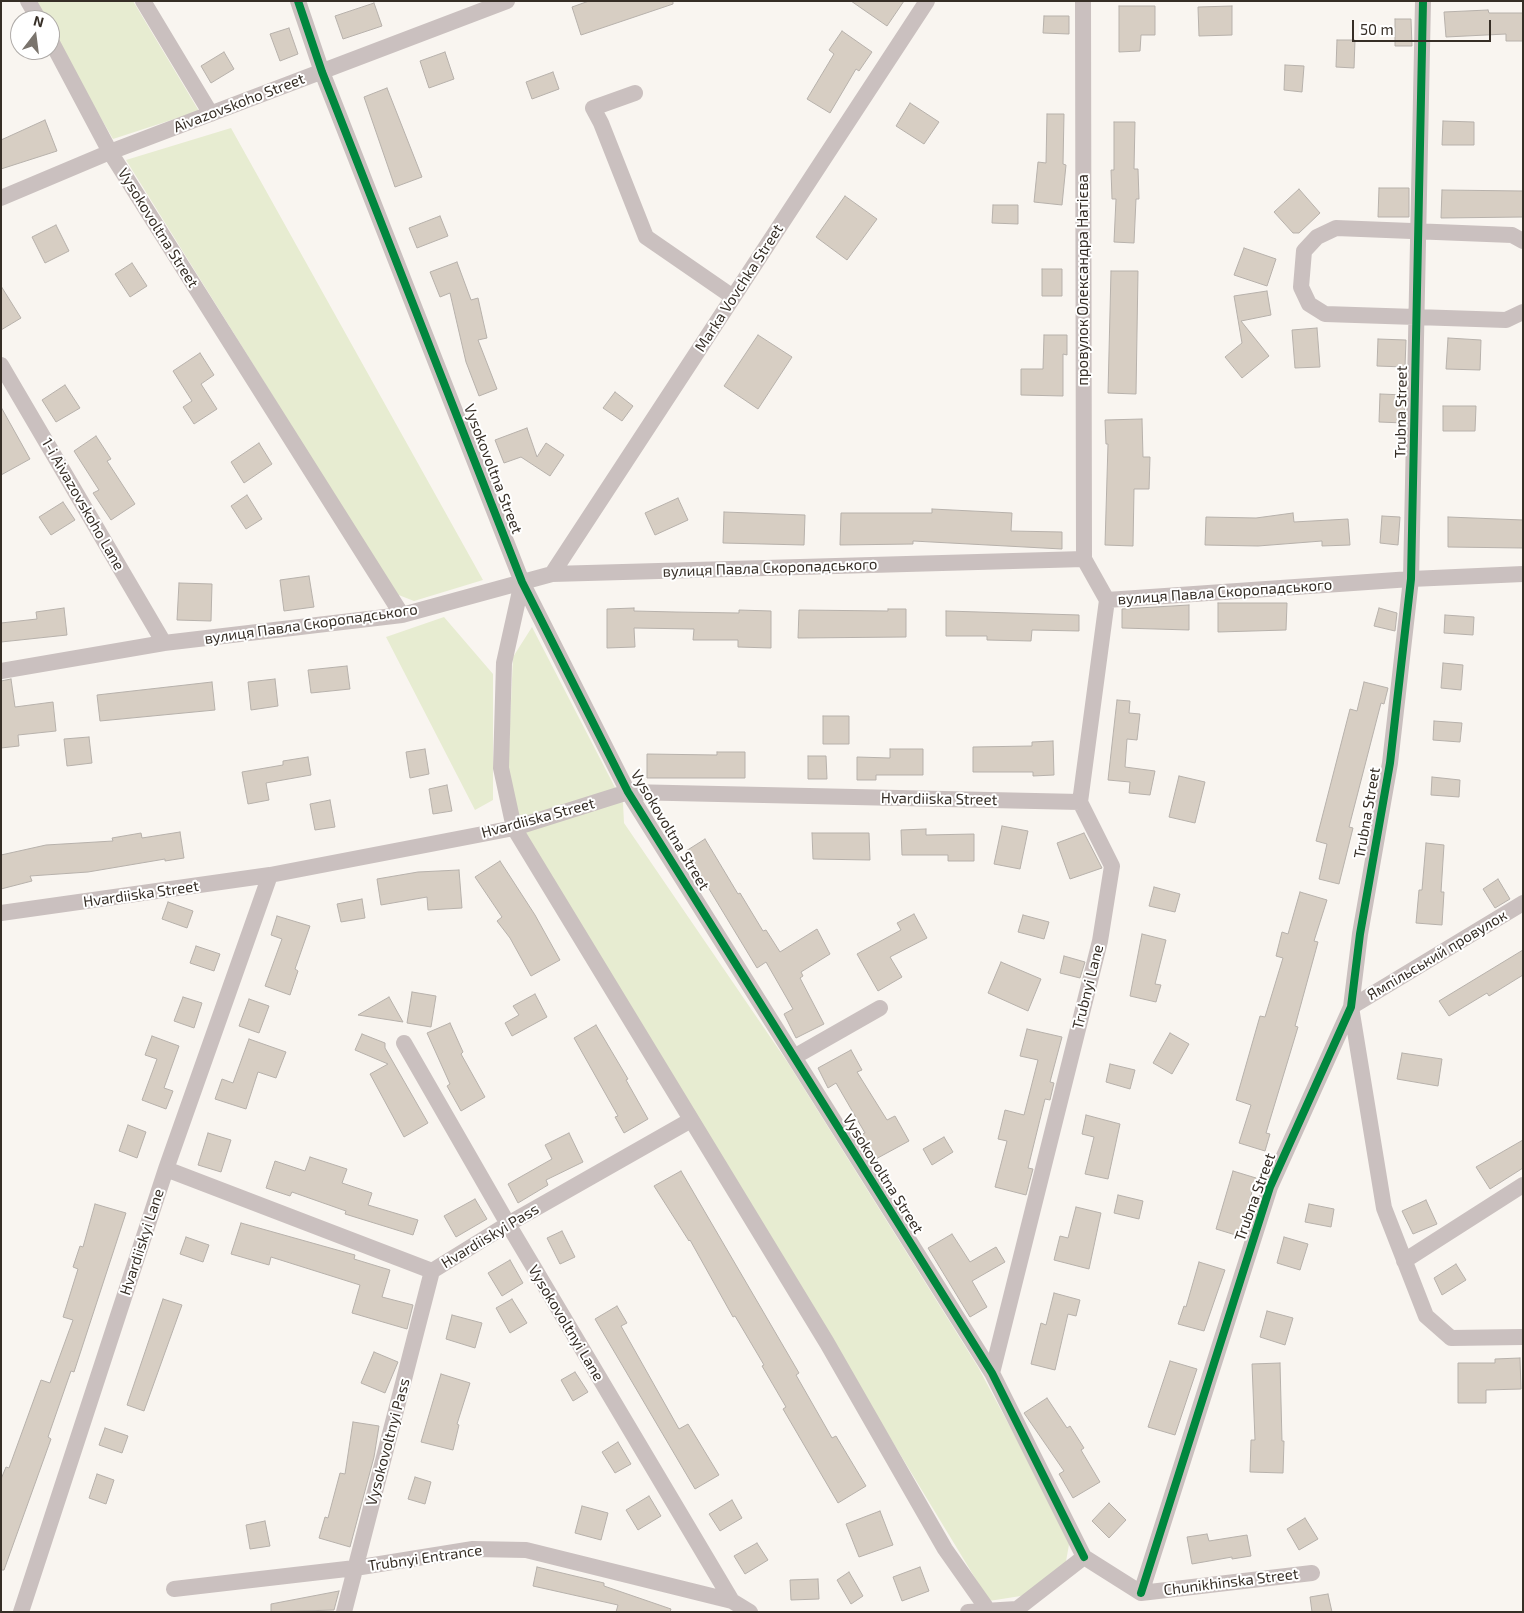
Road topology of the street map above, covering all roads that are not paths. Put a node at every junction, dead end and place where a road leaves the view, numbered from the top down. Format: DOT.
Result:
graph roads {
  1 [pos="143,1"];
  2 [pos="298,1"];
  3 [pos="506,1"];
  4 [pos="927,1"];
  5 [pos="1083,1"];
  6 [pos="1423,1"];
  7 [pos="60,58"];
  8 [pos="322,72"];
  9 [pos="635,93"];
  10 [pos="211,114"];
  11 [pos="110,152"];
  12 [pos="1,198"];
  13 [pos="1418,231"];
  14 [pos="1523,241"];
  15 [pos="733,297"];
  16 [pos="1523,312"];
  17 [pos="1416,316"];
  18 [pos="1,366"];
  19 [pos="1084,559"];
  20 [pos="552,574"];
  21 [pos="1523,574"];
  22 [pos="1411,579"];
  23 [pos="522,582"];
  24 [pos="1107,600"];
  25 [pos="402,615"];
  26 [pos="164,643"];
  27 [pos="1,671"];
  28 [pos="628,792"];
  29 [pos="1080,802"];
  30 [pos="514,828"];
  31 [pos="270,875"];
  32 [pos="1523,903"];
  33 [pos="1,914"];
  34 [pos="1351,1007"];
  35 [pos="880,1008"];
  36 [pos="404,1043"];
  37 [pos="794,1056"];
  38 [pos="691,1120"];
  39 [pos="166,1169"];
  40 [pos="1523,1186"];
  41 [pos="508,1224"];
  42 [pos="1404,1261"];
  43 [pos="432,1271"];
  44 [pos="1523,1338"];
  45 [pos="992,1373"];
  46 [pos="1084,1557"];
  47 [pos="355,1568"];
  48 [pos="1312,1573"];
  49 [pos="174,1589"];
  50 [pos="1141,1593"];
  51 [pos="732,1601"];
  52 [pos="988,1610"];
  53 [pos="21,1612"];
  54 [pos="344,1612"];
  55 [pos="750,1612"];
  56 [pos="968,1612"];
  1 -- 10 [label="street"];
  2 -- 8 [label="street, Vysokovoltna Street"];
  3 -- 8 [label="street, Aivazovskoho Street"];
  4 -- 15 [label="street, Marka Vovchka Street"];
  5 -- 19 [label="street, провулок Олександра Натієва"];
  6 -- 13 [label="street, Trubna Street"];
  7 -- 11 [label="street, Vysokovoltna Street"];
  8 -- 10 [label="street, Aivazovskoho Street"];
  8 -- 23 [label="street, Vysokovoltna Street"];
  9 -- 15 [label="street"];
  10 -- 11 [label="street, Aivazovskoho Street"];
  11 -- 12 [label="street, Aivazovskoho Street"];
  11 -- 25 [label="street, Vysokovoltna Street"];
  13 -- 14 [label="street"];
  13 -- 17 [label="street, Trubna Street"];
  13 -- 17 [label="street"];
  15 -- 20 [label="street, Marka Vovchka Street"];
  16 -- 17 [label="street"];
  17 -- 22 [label="street, Trubna Street"];
  18 -- 26 [label="street, 1-i Aivazovskoho Lane"];
  19 -- 20 [label="street, вулиця Павла Скоропадського"];
  19 -- 24 [label="street, вулиця Павла Скоропадського"];
  20 -- 23 [label="street, вулиця Павла Скоропадського"];
  21 -- 22 [label="street, вулиця Павла Скоропадського"];
  22 -- 24 [label="street, вулиця Павла Скоропадського"];
  22 -- 34 [label="street, Trubna Street"];
  23 -- 25 [label="street, вулиця Павла Скоропадського"];
  23 -- 28 [label="street, Vysokovoltna Street"];
  23 -- 30 [label="street"];
  24 -- 29 [label="street"];
  25 -- 26 [label="street, вулиця Павла Скоропадського"];
  26 -- 27 [label="street, вулиця Павла Скоропадського"];
  28 -- 29 [label="street, Hvardiiska Street"];
  28 -- 30 [label="street, Hvardiiska Street"];
  28 -- 37 [label="street, Vysokovoltna Street"];
  29 -- 45 [label="street, Trubnyi Lane"];
  30 -- 31 [label="street, Hvardiiska Street"];
  30 -- 38 [label="street"];
  31 -- 33 [label="street, Hvardiiska Street"];
  31 -- 39 [label="street, Hvardiiskyi Lane"];
  32 -- 34 [label="street, Ямпільський провулок"];
  34 -- 42 [label="street"];
  34 -- 50 [label="street, Trubna Street"];
  35 -- 37 [label="street"];
  36 -- 41 [label="street, Vysokovoltnyi Lane"];
  37 -- 45 [label="street, Vysokovoltna Street"];
  38 -- 41 [label="street, Hvardiiskyi Pass"];
  38 -- 52 [label="street"];
  39 -- 43 [label="street, Hvardiiskyi Pass"];
  39 -- 53 [label="street, Hvardiiskyi Lane"];
  40 -- 42 [label="street"];
  41 -- 43 [label="street, Hvardiiskyi Pass"];
  41 -- 51 [label="street, Vysokovoltnyi Lane"];
  42 -- 44 [label="street"];
  43 -- 47 [label="street, Vysokovoltnyi Pass"];
  45 -- 46 [label="street, Vysokovoltna Street"];
  46 -- 50 [label="street"];
  46 -- 52 [label="street"];
  47 -- 49 [label="street, Trubnyi Entrance"];
  47 -- 51 [label="street, Trubnyi Entrance"];
  47 -- 54 [label="street, Vysokovoltnyi Pass"];
  48 -- 50 [label="street, Chunikhinska Street"];
  51 -- 55 [label="street"];
  52 -- 56 [label="street"];
}
